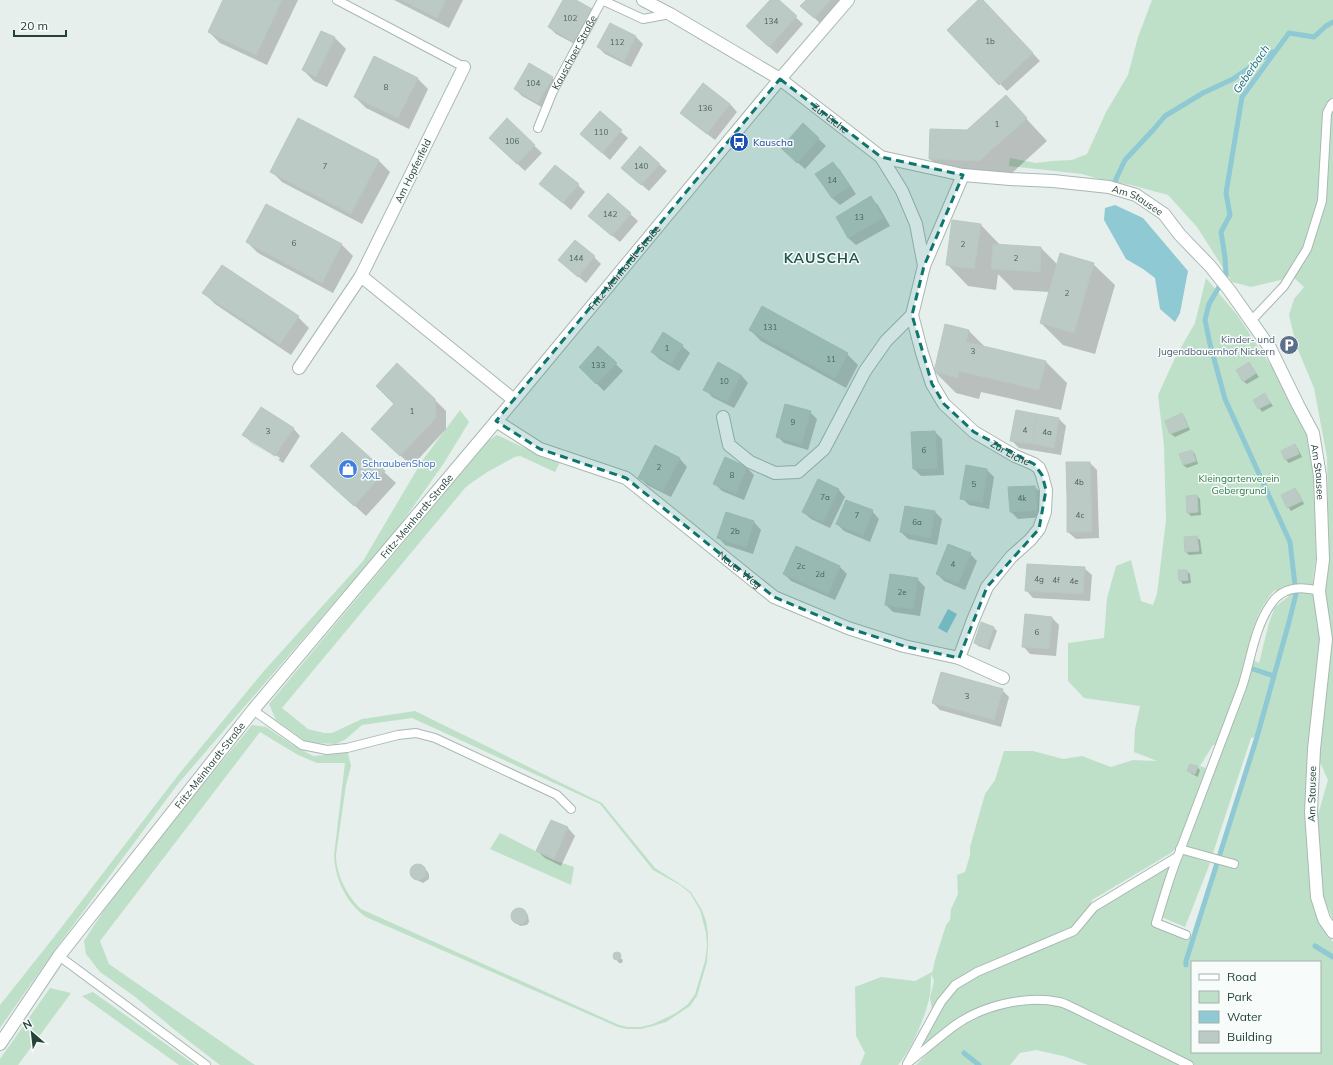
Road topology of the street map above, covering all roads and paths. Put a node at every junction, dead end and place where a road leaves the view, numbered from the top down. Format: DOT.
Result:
graph roads {
  1 [pos="337,0"];
  2 [pos="643,0"];
  3 [pos="848,0"];
  4 [pos="670,14"];
  5 [pos="464,67"];
  6 [pos="780,79"];
  7 [pos="1333,103"];
  8 [pos="538,128"];
  9 [pos="881,156"];
  10 [pos="963,175"];
  11 [pos="1010,179"];
  12 [pos="924,266"];
  13 [pos="362,276"];
  14 [pos="912,315"];
  15 [pos="1251,321"];
  16 [pos="299,368"];
  17 [pos="514,400"];
  18 [pos="723,417"];
  19 [pos="496,421"];
  20 [pos="1319,591"];
  21 [pos="959,658"];
  22 [pos="1003,678"];
  23 [pos="253,710"];
  24 [pos="571,809"];
  25 [pos="1179,853"];
  26 [pos="1234,864"];
  27 [pos="1333,932"];
  28 [pos="1186,935"];
  29 [pos="59,956"];
  30 [pos="0,1044"];
  31 [pos="907,1064"];
  32 [pos="206,1065"];
  33 [pos="1189,1065"];
  1 -- 5 [label="lane"];
  2 -- 4 [label="street"];
  3 -- 6 [label="street, Fritz-Meinhardt-Straße"];
  4 -- 6 [label="street"];
  4 -- 8 [label="lane, Kauschaer Straße"];
  5 -- 13 [label="street, Am Hopfenfeld"];
  6 -- 9 [label="street, Zur Eiche"];
  6 -- 17 [label="street, Fritz-Meinhardt-Straße"];
  7 -- 15 [label="lane"];
  9 -- 10 [label="street, Zur Eiche"];
  9 -- 12 [label="street, Zur Eiche"];
  10 -- 11 [label="street, Zur Eiche"];
  10 -- 12 [label="street, Zur Eiche"];
  11 -- 15 [label="street, Am Stausee"];
  12 -- 14 [label="street, Zur Eiche"];
  13 -- 16 [label="street, Am Hopfenfeld"];
  13 -- 17 [label="street"];
  14 -- 18 [label="street"];
  14 -- 21 [label="street, Zur Eiche"];
  15 -- 20 [label="street, Am Stausee"];
  17 -- 19 [label="street, Fritz-Meinhardt-Straße"];
  19 -- 21 [label="street, Neuer Weg"];
  19 -- 23 [label="street, Fritz-Meinhardt-Straße"];
  20 -- 25 [label="lane"];
  20 -- 27 [label="street, Am Stausee"];
  21 -- 22 [label="street, Neuer Weg"];
  23 -- 24 [label="lane"];
  23 -- 29 [label="street, Fritz-Meinhardt-Straße"];
  25 -- 26 [label="lane"];
  25 -- 28 [label="lane"];
  25 -- 31 [label="lane"];
  29 -- 30 [label="street, Fritz-Meinhardt-Straße"];
  29 -- 32 [label="lane"];
  31 -- 33 [label="lane"];
}
